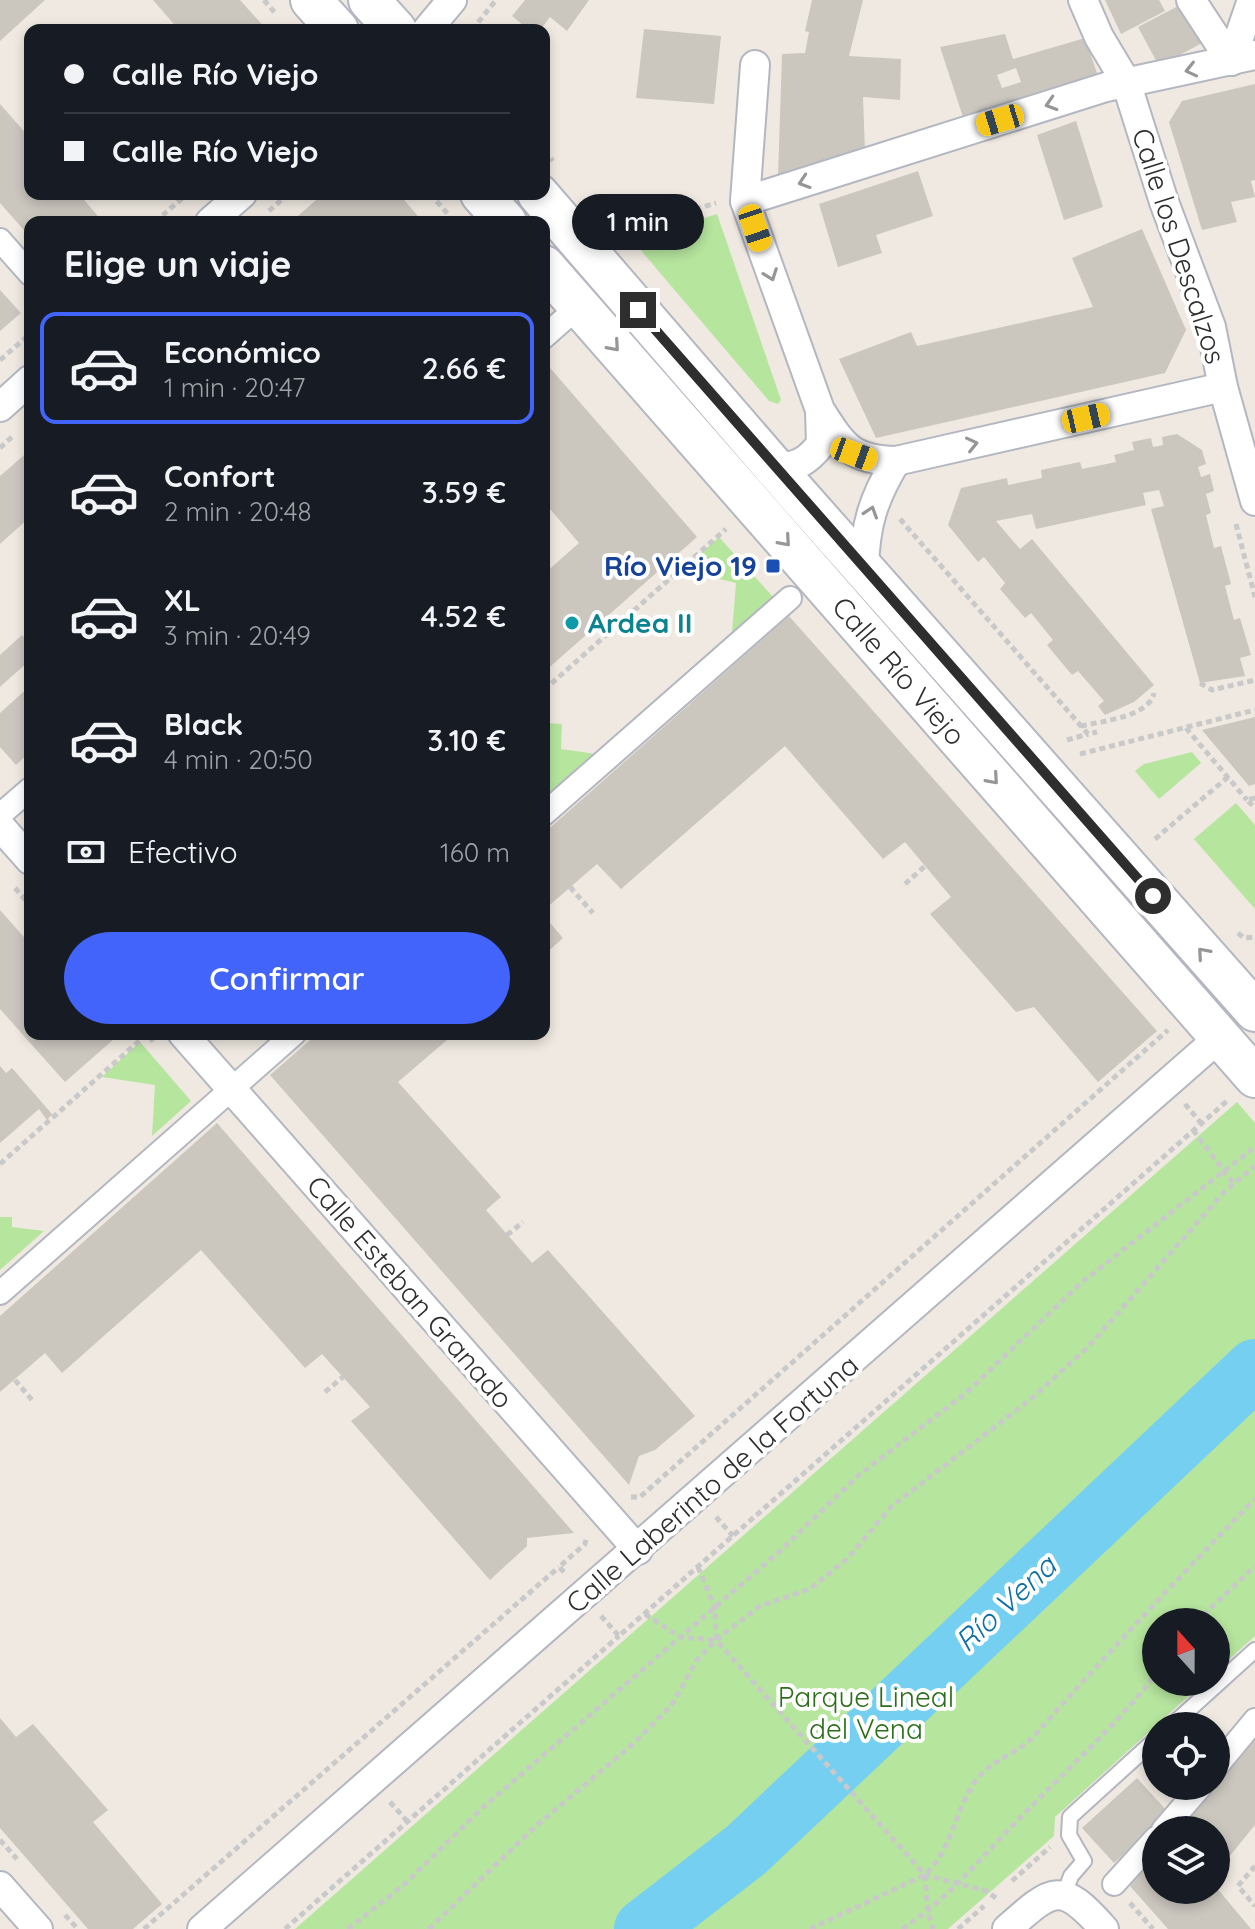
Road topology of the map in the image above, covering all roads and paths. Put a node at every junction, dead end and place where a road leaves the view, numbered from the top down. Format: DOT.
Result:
graph roads {
  1 [pos="311,0"];
  2 [pos="369,0"];
  3 [pos="452,0"];
  4 [pos="496,0"];
  5 [pos="1083,0"];
  6 [pos="1191,0"];
  7 [pos="1252,0"];
  8 [pos="333,24"];
  9 [pos="391,24"];
  10 [pos="432,24"];
  11 [pos="477,24"];
  12 [pos="1243,58"];
  13 [pos="755,65"];
  14 [pos="1126,82"];
  15 [pos="718,193"];
  16 [pos="180,200"];
  17 [pos="235,200"];
  18 [pos="435,200"];
  19 [pos="486,200"];
  20 [pos="543,200"];
  21 [pos="745,201"];
  22 [pos="162,216"];
  23 [pos="217,216"];
  24 [pos="450,216"];
  25 [pos="501,216"];
  26 [pos="0,240"];
  27 [pos="628,245"];
  28 [pos="24,267"];
  29 [pos="550,273"];
  30 [pos="579,306"];
  31 [pos="550,332"];
  32 [pos="24,339"];
  33 [pos="0,360"];
  34 [pos="24,385"];
  35 [pos="1223,387"];
  36 [pos="0,407"];
  37 [pos="820,410"];
  38 [pos="1249,453"];
  39 [pos="896,461"];
  40 [pos="774,467"];
  41 [pos="1243,505"];
  42 [pos="892,509"];
  43 [pos="727,528"];
  44 [pos="864,569"];
  45 [pos="1255,597"];
  46 [pos="790,598"];
  47 [pos="1255,680"];
  48 [pos="1200,683"];
  49 [pos="550,685"];
  50 [pos="1154,693"];
  51 [pos="1255,710"];
  52 [pos="1081,726"];
  53 [pos="1186,728"];
  54 [pos="1097,732"];
  55 [pos="1088,734"];
  56 [pos="1067,740"];
  57 [pos="1080,754"];
  58 [pos="1228,777"];
  59 [pos="24,794"];
  60 [pos="1255,798"];
  61 [pos="1247,800"];
  62 [pos="1255,808"];
  63 [pos="550,809"];
  64 [pos="0,815"];
  65 [pos="0,826"];
  66 [pos="1155,839"];
  67 [pos="24,853"];
  68 [pos="925,866"];
  69 [pos="905,884"];
  70 [pos="570,887"];
  71 [pos="593,913"];
  72 [pos="1254,1007"];
  73 [pos="1166,1022"];
  74 [pos="1220,1037"];
  75 [pos="140,1040"];
  76 [pos="188,1040"];
  77 [pos="287,1040"];
  78 [pos="1255,1077"];
  79 [pos="231,1089"];
  80 [pos="1201,1123"];
  81 [pos="1193,1130"];
  82 [pos="1255,1147"];
  83 [pos="0,1164"];
  84 [pos="1255,1166"];
  85 [pos="1225,1171"];
  86 [pos="1234,1184"];
  87 [pos="523,1222"];
  88 [pos="507,1235"];
  89 [pos="0,1293"];
  90 [pos="343,1377"];
  91 [pos="15,1380"];
  92 [pos="325,1392"];
  93 [pos="32,1400"];
  94 [pos="640,1497"];
  95 [pos="1255,1499"];
  96 [pos="733,1536"];
  97 [pos="638,1550"];
  98 [pos="1255,1566"];
  99 [pos="559,1567"];
  100 [pos="698,1567"];
  101 [pos="715,1608"];
  102 [pos="1211,1608"];
  103 [pos="645,1614"];
  104 [pos="619,1636"];
  105 [pos="680,1637"];
  106 [pos="716,1640"];
  107 [pos="1255,1650"];
  108 [pos="1142,1690"];
  109 [pos="1186,1712"];
  110 [pos="1255,1720"];
  111 [pos="1230,1750"];
  112 [pos="1142,1752"];
  113 [pos="1189,1800"];
  114 [pos="1175,1816"];
  115 [pos="1142,1853"];
  116 [pos="1255,1866"];
  117 [pos="925,1875"];
  118 [pos="958,1884"];
  119 [pos="1114,1884"];
  120 [pos="0,1886"];
  121 [pos="994,1896"];
  122 [pos="1057,1896"];
  123 [pos="1255,1906"];
  124 [pos="928,1912"];
  125 [pos="38,1929"];
  126 [pos="144,1929"];
  127 [pos="202,1929"];
  128 [pos="285,1929"];
  129 [pos="348,1929"];
  130 [pos="429,1929"];
  131 [pos="810,1929"];
  132 [pos="902,1929"];
  133 [pos="933,1929"];
  134 [pos="1007,1929"];
  135 [pos="1104,1929"];
  1 -- 8 [label="main road"];
  2 -- 9 [label="main road"];
  3 -- 10 [label="street"];
  4 -- 11 [label="path"];
  5 -- 14 [label="street, Calle los Descalzos"];
  6 -- 12 [label="street"];
  7 -- 12 [label="street"];
  12 -- 14 [label="street, one-way"];
  13 -- 21 [label="street"];
  14 -- 21 [label="street, one-way"];
  14 -- 35 [label="street, Calle los Descalzos"];
  15 -- 27 [label="path"];
  16 -- 22 [label="path"];
  17 -- 23 [label="street"];
  18 -- 24 [label="path"];
  19 -- 25 [label="main road"];
  20 -- 40 [label="main road, Calle Río Viejo"];
  21 -- 37 [label="street, one-way"];
  26 -- 28 [label="street"];
  29 -- 30 [label="main road, Calle Río Viejo"];
  30 -- 31 [label="street"];
  30 -- 74 [label="main road, Calle Río Viejo, one-way"];
  32 -- 33 [label="path"];
  34 -- 36 [label="street"];
  35 -- 38 [label="street, Calle los Descalzos"];
  39 -- 35 [label="street, one-way"];
  37 -- 39 [label="street"];
  37 -- 40 [label="street"];
  38 -- 41 [label="street, Calle los Descalzos"];
  44 -- 39 [label="street, one-way"];
  40 -- 44 [label="main road, Calle Río Viejo"];
  41 -- 45 [label="path"];
  42 -- 52 [label="path"];
  43 -- 49 [label="path"];
  72 -- 44 [label="main road, Calle Río Viejo, one-way"];
  46 -- 63 [label="street"];
  47 -- 48 [label="path"];
  50 -- 52 [label="path"];
  51 -- 53 [label="path"];
  52 -- 55 [label="path"];
  53 -- 57 [label="path"];
  53 -- 58 [label="path"];
  54 -- 55 [label="path"];
  55 -- 56 [label="path"];
  58 -- 61 [label="path"];
  58 -- 66 [label="path"];
  59 -- 64 [label="street"];
  60 -- 61 [label="path"];
  61 -- 62 [label="path"];
  65 -- 67 [label="street"];
  68 -- 69 [label="path"];
  70 -- 71 [label="path"];
  73 -- 94 [label="path"];
  74 -- 78 [label="main road, Calle Río Viejo"];
  74 -- 97 [label="street, Calle Laberinto de la Fortuna"];
  75 -- 83 [label="path"];
  76 -- 79 [label="street, Calle Esteban Granado"];
  77 -- 79 [label="street"];
  79 -- 89 [label="street"];
  79 -- 97 [label="street, Calle Esteban Granado"];
  80 -- 81 [label="path"];
  81 -- 85 [label="path"];
  81 -- 96 [label="path"];
  82 -- 85 [label="path"];
  84 -- 86 [label="path"];
  85 -- 86 [label="path"];
  85 -- 101 [label="path"];
  86 -- 106 [label="path"];
  87 -- 88 [label="path"];
  90 -- 92 [label="path"];
  91 -- 93 [label="path"];
  95 -- 117 [label="path"];
  97 -- 127 [label="street, Calle Laberinto de la Fortuna"];
  98 -- 102 [label="path"];
  99 -- 126 [label="path"];
  100 -- 101 [label="path"];
  101 -- 105 [label="path"];
  101 -- 106 [label="path"];
  103 -- 105 [label="path"];
  104 -- 128 [label="path"];
  105 -- 106 [label="path"];
  105 -- 129 [label="path"];
  106 -- 117 [label="path"];
  106 -- 130 [label="path"];
  107 -- 109 [label="lane"];
  108 -- 118 [label="path"];
  110 -- 111 [label="street"];
  112 -- 122 [label="lane"];
  113 -- 114 [label="street"];
  115 -- 119 [label="street"];
  116 -- 123 [label="path"];
  117 -- 118 [label="path"];
  117 -- 124 [label="path"];
  117 -- 131 [label="path"];
  118 -- 121 [label="path"];
  118 -- 124 [label="path"];
  120 -- 125 [label="street"];
  122 -- 134 [label="street"];
  122 -- 135 [label="street"];
  124 -- 132 [label="path"];
  124 -- 133 [label="path"];
}
